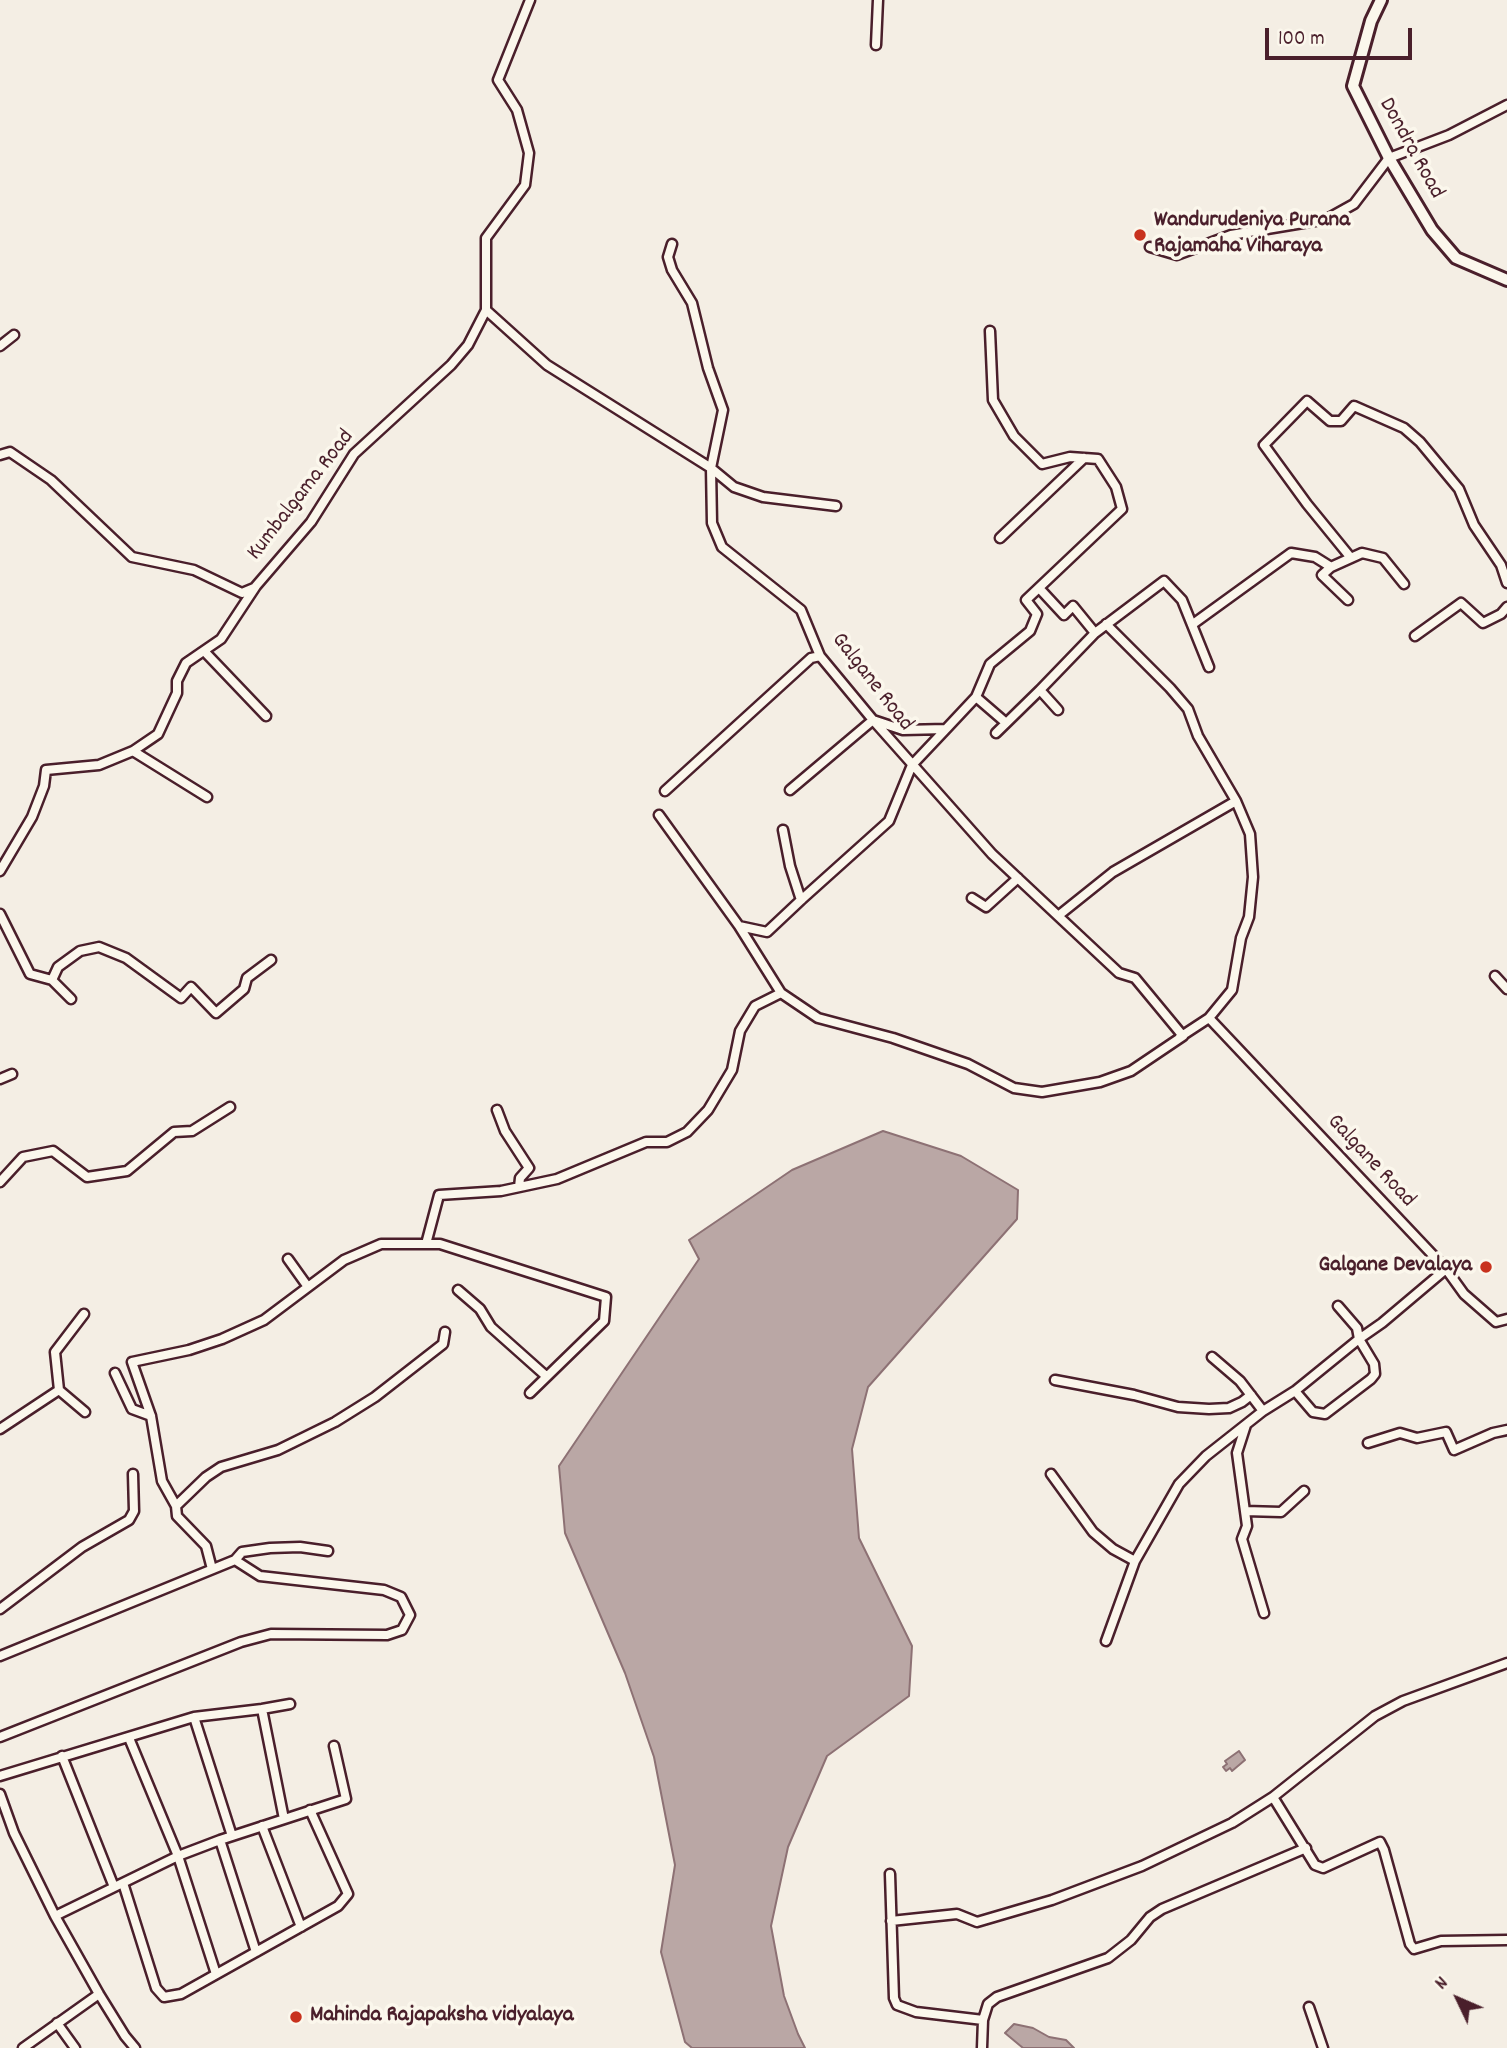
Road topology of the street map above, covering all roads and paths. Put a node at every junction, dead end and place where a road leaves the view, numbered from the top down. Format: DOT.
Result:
graph roads {
  1 [pos="530,0"];
  2 [pos="878,0"];
  3 [pos="1381,0"];
  4 [pos="876,45"];
  5 [pos="1507,105"];
  6 [pos="1389,158"];
  7 [pos="672,244"];
  8 [pos="1150,247"];
  9 [pos="1507,280"];
  10 [pos="486,310"];
  11 [pos="990,331"];
  12 [pos="14,335"];
  13 [pos="0,346"];
  14 [pos="0,454"];
  15 [pos="1084,458"];
  16 [pos="711,468"];
  17 [pos="836,506"];
  18 [pos="1000,538"];
  19 [pos="1351,558"];
  20 [pos="1331,567"];
  21 [pos="1507,583"];
  22 [pos="1404,584"];
  23 [pos="256,586"];
  24 [pos="1039,588"];
  25 [pos="1348,600"];
  26 [pos="1507,607"];
  27 [pos="1106,624"];
  28 [pos="1193,624"];
  29 [pos="1095,633"];
  30 [pos="1415,636"];
  31 [pos="204,651"];
  32 [pos="820,656"];
  33 [pos="1209,667"];
  34 [pos="1040,690"];
  35 [pos="976,697"];
  36 [pos="1058,710"];
  37 [pos="266,716"];
  38 [pos="873,720"];
  39 [pos="1005,722"];
  40 [pos="946,729"];
  41 [pos="996,733"];
  42 [pos="133,751"];
  43 [pos="912,765"];
  44 [pos="790,790"];
  45 [pos="665,791"];
  46 [pos="207,797"];
  47 [pos="1236,801"];
  48 [pos="659,815"];
  49 [pos="783,830"];
  50 [pos="0,870"];
  51 [pos="1018,878"];
  52 [pos="972,898"];
  53 [pos="801,900"];
  54 [pos="0,914"];
  55 [pos="1058,916"];
  56 [pos="739,926"];
  57 [pos="271,960"];
  58 [pos="1495,976"];
  59 [pos="52,980"];
  60 [pos="1507,989"];
  61 [pos="780,993"];
  62 [pos="71,999"];
  63 [pos="1209,1018"];
  64 [pos="1183,1036"];
  65 [pos="12,1074"];
  66 [pos="0,1079"];
  67 [pos="1068,1087"];
  68 [pos="230,1107"];
  69 [pos="497,1110"];
  70 [pos="1,1180"];
  71 [pos="519,1187"];
  72 [pos="426,1244"];
  73 [pos="288,1259"];
  74 [pos="1446,1269"];
  75 [pos="309,1287"];
  76 [pos="458,1290"];
  77 [pos="1338,1306"];
  78 [pos="85,1314"];
  79 [pos="1507,1320"];
  80 [pos="445,1332"];
  81 [pos="1359,1339"];
  82 [pos="1212,1357"];
  83 [pos="115,1373"];
  84 [pos="546,1376"];
  85 [pos="1055,1380"];
  86 [pos="59,1390"];
  87 [pos="1295,1391"];
  88 [pos="530,1393"];
  89 [pos="1251,1395"];
  90 [pos="1263,1411"];
  91 [pos="85,1412"];
  92 [pos="151,1416"];
  93 [pos="1247,1425"];
  94 [pos="0,1429"];
  95 [pos="1507,1430"];
  96 [pos="1368,1443"];
  97 [pos="133,1474"];
  98 [pos="1051,1474"];
  99 [pos="1304,1492"];
  100 [pos="176,1506"];
  101 [pos="1245,1511"];
  102 [pos="328,1551"];
  103 [pos="235,1560"];
  104 [pos="1135,1561"];
  105 [pos="212,1569"];
  106 [pos="0,1609"];
  107 [pos="1264,1613"];
  108 [pos="1106,1642"];
  109 [pos="0,1657"];
  110 [pos="1507,1663"];
  111 [pos="290,1704"];
  112 [pos="262,1709"];
  113 [pos="194,1717"];
  114 [pos="0,1737"];
  115 [pos="129,1738"];
  116 [pos="334,1746"];
  117 [pos="62,1756"];
  118 [pos="0,1776"];
  119 [pos="0,1794"];
  120 [pos="1273,1797"];
  121 [pos="310,1810"];
  122 [pos="284,1819"];
  123 [pos="262,1826"];
  124 [pos="232,1836"];
  125 [pos="220,1840"];
  126 [pos="1306,1848"];
  127 [pos="178,1856"];
  128 [pos="890,1874"];
  129 [pos="124,1883"];
  130 [pos="114,1888"];
  131 [pos="55,1916"];
  132 [pos="891,1921"];
  133 [pos="301,1927"];
  134 [pos="1507,1940"];
  135 [pos="256,1952"];
  136 [pos="216,1974"];
  137 [pos="99,1994"];
  138 [pos="1309,2007"];
  139 [pos="983,2021"];
  140 [pos="57,2023"];
  141 [pos="23,2048"];
  142 [pos="75,2048"];
  143 [pos="135,2048"];
  144 [pos="982,2048"];
  145 [pos="1324,2048"];
  1 -- 10 [label="street, Kumbalgama Road"];
  2 -- 4 [label="street"];
  3 -- 6 [label="street, Dondra Road"];
  5 -- 6 [label="street"];
  6 -- 8 [label="street"];
  6 -- 9 [label="street, Dondra Road"];
  7 -- 16 [label="street, Galgane Road"];
  10 -- 16 [label="street"];
  10 -- 23 [label="street, Kumbalgama Road"];
  11 -- 15 [label="street"];
  12 -- 13 [label="street"];
  14 -- 23 [label="street"];
  15 -- 18 [label="street"];
  15 -- 24 [label="street"];
  16 -- 17 [label="street"];
  16 -- 32 [label="street, Galgane Road"];
  19 -- 20 [label="street"];
  19 -- 21 [label="street"];
  19 -- 22 [label="street"];
  20 -- 25 [label="street"];
  20 -- 28 [label="street"];
  23 -- 31 [label="street, Kumbalgama Road"];
  24 -- 29 [label="street"];
  24 -- 35 [label="street"];
  26 -- 30 [label="street"];
  27 -- 28 [label="street"];
  27 -- 29 [label="street"];
  27 -- 47 [label="street"];
  28 -- 33 [label="street"];
  29 -- 34 [label="street"];
  31 -- 37 [label="street"];
  31 -- 42 [label="street, Kumbalgama Road"];
  32 -- 38 [label="street, Galgane Road"];
  32 -- 45 [label="street"];
  34 -- 36 [label="street"];
  34 -- 39 [label="street"];
  35 -- 39 [label="street"];
  35 -- 40 [label="street"];
  38 -- 40 [label="street"];
  38 -- 43 [label="street, Galgane Road"];
  38 -- 44 [label="street"];
  39 -- 41 [label="street"];
  40 -- 43 [label="street"];
  42 -- 46 [label="street"];
  42 -- 50 [label="street, Kumbalgama Road"];
  43 -- 51 [label="street, Galgane Road"];
  43 -- 53 [label="street"];
  47 -- 55 [label="street"];
  47 -- 63 [label="street"];
  48 -- 56 [label="street"];
  49 -- 53 [label="street"];
  51 -- 52 [label="street"];
  51 -- 55 [label="street, Galgane Road"];
  53 -- 56 [label="street"];
  54 -- 59 [label="street"];
  55 -- 64 [label="street, Galgane Road"];
  56 -- 61 [label="street"];
  57 -- 59 [label="street"];
  58 -- 60 [label="street"];
  59 -- 62 [label="street"];
  61 -- 64 [label="street"];
  61 -- 71 [label="street"];
  63 -- 64 [label="street"];
  63 -- 74 [label="street, Galgane Road"];
  64 -- 67 [label="street"];
  65 -- 66 [label="street"];
  68 -- 70 [label="street"];
  69 -- 71 [label="street"];
  71 -- 72 [label="street"];
  72 -- 75 [label="street"];
  72 -- 84 [label="street"];
  73 -- 75 [label="street"];
  74 -- 79 [label="street, Galgane Road"];
  74 -- 81 [label="street"];
  75 -- 92 [label="street"];
  76 -- 84 [label="street"];
  77 -- 81 [label="street"];
  78 -- 86 [label="street"];
  80 -- 100 [label="street"];
  81 -- 87 [label="street"];
  81 -- 87 [label="street"];
  82 -- 89 [label="street"];
  83 -- 92 [label="street"];
  84 -- 88 [label="street"];
  85 -- 89 [label="street"];
  86 -- 91 [label="street"];
  86 -- 94 [label="street"];
  87 -- 90 [label="street"];
  89 -- 90 [label="street"];
  90 -- 93 [label="street"];
  92 -- 100 [label="street"];
  93 -- 101 [label="street"];
  93 -- 104 [label="street"];
  95 -- 96 [label="street"];
  97 -- 106 [label="street"];
  98 -- 104 [label="street"];
  99 -- 101 [label="street"];
  100 -- 105 [label="street"];
  101 -- 107 [label="street"];
  102 -- 103 [label="street"];
  103 -- 105 [label="street"];
  103 -- 114 [label="street"];
  104 -- 108 [label="street"];
  105 -- 109 [label="street"];
  110 -- 120 [label="street"];
  111 -- 112 [label="street"];
  112 -- 113 [label="street"];
  112 -- 122 [label="street"];
  113 -- 115 [label="street"];
  113 -- 124 [label="street"];
  115 -- 117 [label="street"];
  115 -- 127 [label="street"];
  116 -- 121 [label="street"];
  117 -- 118 [label="street"];
  117 -- 130 [label="street"];
  119 -- 131 [label="street"];
  120 -- 126 [label="street"];
  120 -- 132 [label="street"];
  121 -- 122 [label="street"];
  121 -- 133 [label="street"];
  122 -- 123 [label="street"];
  123 -- 124 [label="street"];
  123 -- 133 [label="street"];
  124 -- 125 [label="street"];
  125 -- 127 [label="street"];
  125 -- 135 [label="street"];
  126 -- 134 [label="street"];
  126 -- 139 [label="street"];
  127 -- 129 [label="street"];
  127 -- 136 [label="street"];
  128 -- 132 [label="street"];
  129 -- 130 [label="street"];
  129 -- 136 [label="street"];
  130 -- 131 [label="street"];
  131 -- 137 [label="street"];
  132 -- 139 [label="street"];
  133 -- 135 [label="street"];
  135 -- 136 [label="street"];
  137 -- 140 [label="street"];
  137 -- 143 [label="street"];
  138 -- 145 [label="street"];
  139 -- 144 [label="street"];
  140 -- 141 [label="street"];
  140 -- 142 [label="street"];
}
